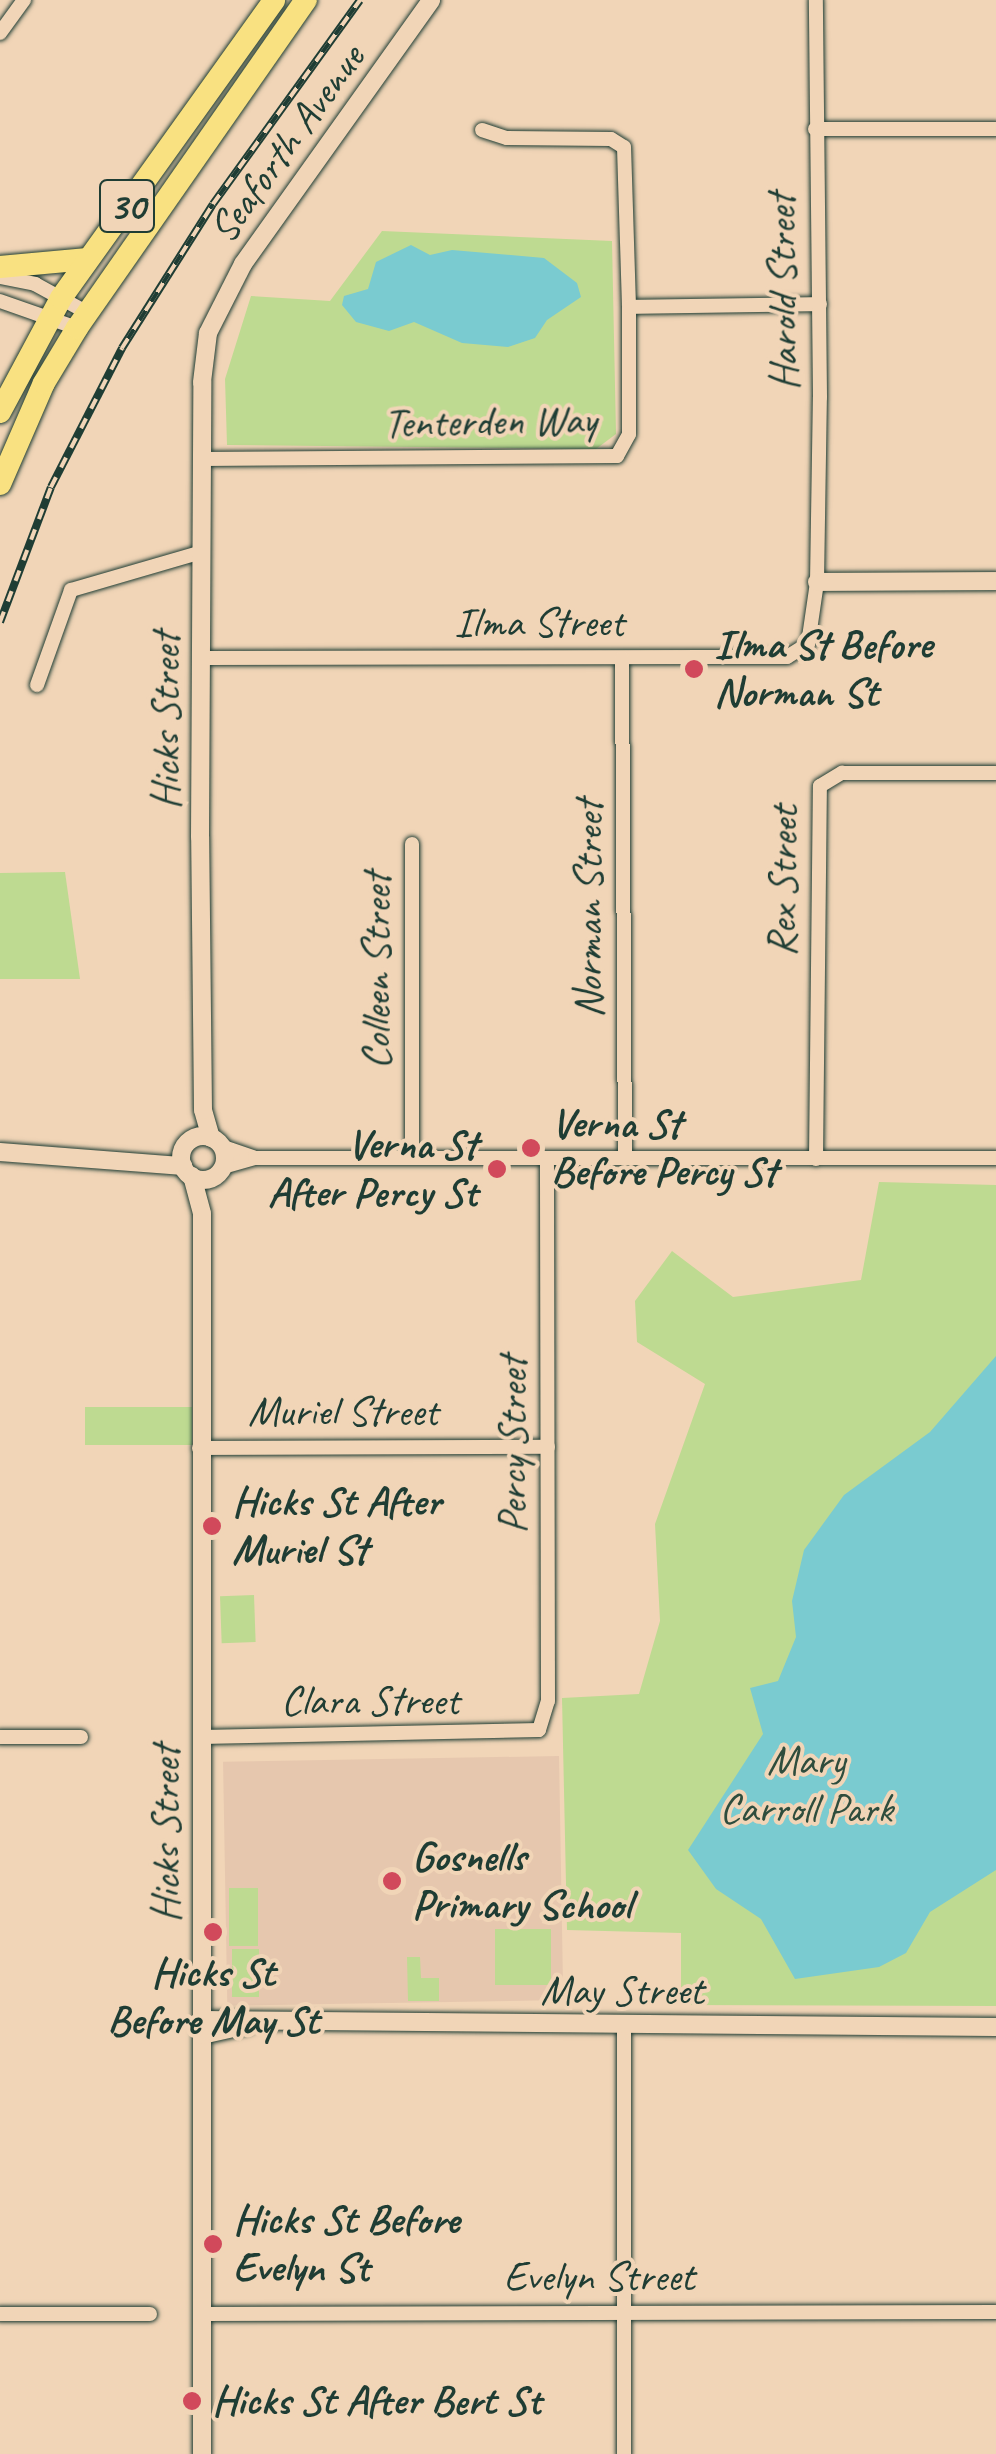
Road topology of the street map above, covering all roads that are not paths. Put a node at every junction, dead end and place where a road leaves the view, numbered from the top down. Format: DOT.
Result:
graph roads {
  1 [pos="24,0"];
  2 [pos="274,0"];
  3 [pos="306,0"];
  4 [pos="432,0"];
  5 [pos="816,0"];
  6 [pos="0,34"];
  7 [pos="815,129"];
  8 [pos="996,129"];
  9 [pos="482,130"];
  10 [pos="88,258"];
  11 [pos="0,267"];
  12 [pos="0,277"];
  13 [pos="0,300"];
  14 [pos="820,304"];
  15 [pos="56,306"];
  16 [pos="629,307"];
  17 [pos="83,320"];
  18 [pos="208,332"];
  19 [pos="0,412"];
  20 [pos="202,459"];
  21 [pos="0,484"];
  22 [pos="202,552"];
  23 [pos="996,581"];
  24 [pos="817,582"];
  25 [pos="202,658"];
  26 [pos="622,658"];
  27 [pos="37,685"];
  28 [pos="996,773"];
  29 [pos="412,844"];
  30 [pos="203,1142"];
  31 [pos="5,1157"];
  32 [pos="255,1158"];
  33 [pos="412,1158"];
  34 [pos="547,1158"];
  35 [pos="816,1158"];
  36 [pos="996,1158"];
  37 [pos="152,1159"];
  38 [pos="625,1159"];
  39 [pos="188,1171"];
  40 [pos="220,1171"];
  41 [pos="202,1214"];
  42 [pos="548,1447"];
  43 [pos="199,1448"];
  44 [pos="539,1730"];
  45 [pos="0,1737"];
  46 [pos="81,1737"];
  47 [pos="201,1737"];
  48 [pos="624,2026"];
  49 [pos="202,2028"];
  50 [pos="996,2028"];
  51 [pos="624,2312"];
  52 [pos="996,2312"];
  53 [pos="0,2314"];
  54 [pos="150,2314"];
  55 [pos="201,2314"];
  56 [pos="202,2454"];
  57 [pos="624,2454"];
  1 -- 6 [label="street"];
  2 -- 10 [label="highway, 30"];
  3 -- 17 [label="highway, 30"];
  4 -- 18 [label="street, Seaforth Avenue"];
  5 -- 7 [label="street, Harold Street"];
  7 -- 8 [label="street"];
  7 -- 14 [label="street, Harold Street"];
  9 -- 16 [label="street"];
  10 -- 11 [label="highway"];
  10 -- 15 [label="highway, 30"];
  12 -- 15 [label="street"];
  13 -- 15 [label="street"];
  14 -- 16 [label="street"];
  14 -- 24 [label="street, Harold Street"];
  15 -- 17 [label="street"];
  15 -- 19 [label="highway, 30"];
  16 -- 20 [label="street, Tenterden Way"];
  17 -- 21 [label="highway, 30"];
  18 -- 20 [label="street, Hicks Street"];
  20 -- 22 [label="street, Hicks Street"];
  22 -- 25 [label="street, Hicks Street"];
  22 -- 27 [label="street"];
  23 -- 24 [label="street"];
  24 -- 26 [label="street, Ilma Street"];
  25 -- 26 [label="street, Ilma Street"];
  25 -- 30 [label="street, Hicks Street"];
  26 -- 38 [label="street, Norman Street"];
  28 -- 35 [label="street, Rex Street"];
  29 -- 33 [label="street, Colleen Street"];
  30 -- 32 [label="street"];
  30 -- 37 [label="street"];
  30 -- 39 [label="street"];
  30 -- 40 [label="street"];
  31 -- 37 [label="street"];
  32 -- 33 [label="street"];
  32 -- 40 [label="street"];
  33 -- 34 [label="street"];
  34 -- 38 [label="street"];
  34 -- 42 [label="street, Percy Street"];
  35 -- 36 [label="street"];
  35 -- 38 [label="street"];
  37 -- 39 [label="street"];
  39 -- 40 [label="street"];
  39 -- 41 [label="street, Hicks Street"];
  40 -- 41 [label="street, Hicks Street"];
  41 -- 43 [label="street, Hicks Street"];
  42 -- 43 [label="street, Muriel Street"];
  42 -- 44 [label="street, Percy Street"];
  43 -- 47 [label="street, Hicks Street"];
  44 -- 47 [label="street, Clara Street"];
  45 -- 46 [label="street"];
  47 -- 49 [label="street, Hicks Street"];
  48 -- 49 [label="street, May Street"];
  48 -- 50 [label="street, May Street"];
  48 -- 51 [label="street"];
  49 -- 55 [label="street, Hicks Street"];
  51 -- 52 [label="street, Evelyn Street"];
  51 -- 55 [label="street, Evelyn Street"];
  51 -- 57 [label="street"];
  53 -- 54 [label="street"];
  55 -- 56 [label="street, Hicks Street"];
}
